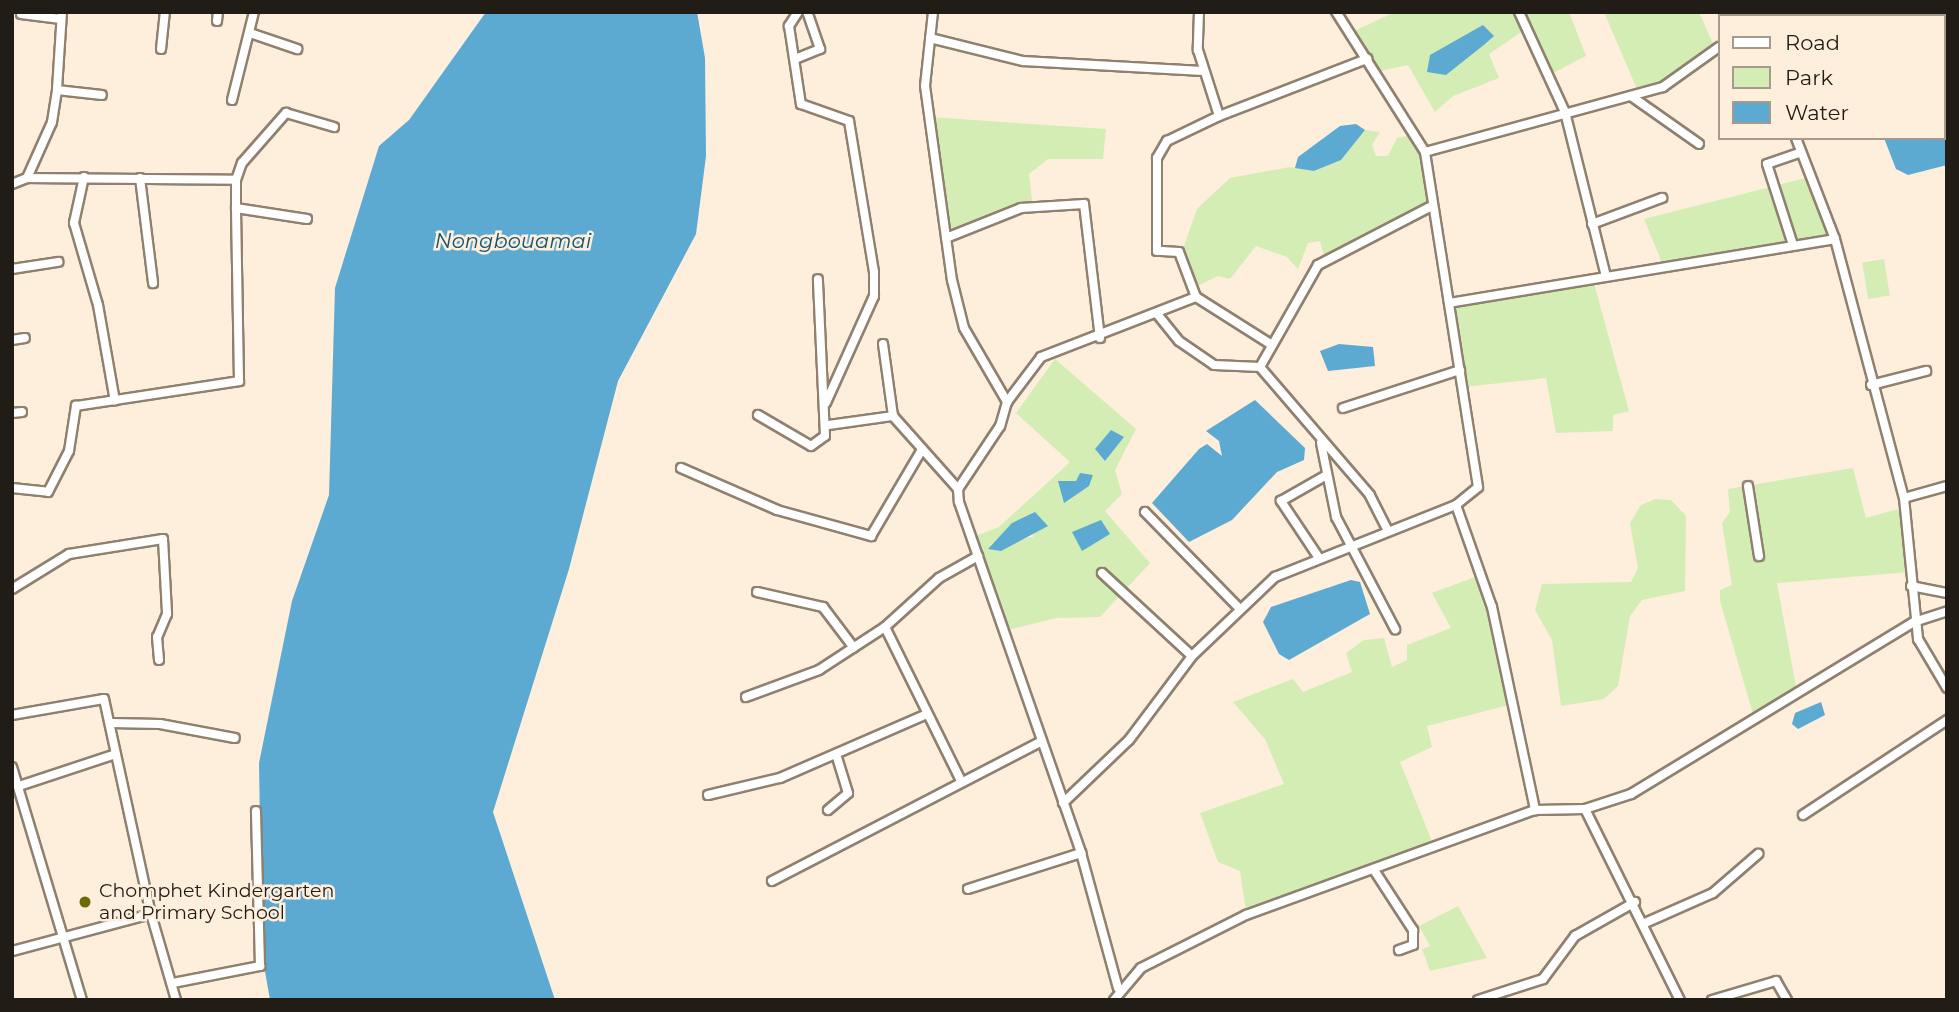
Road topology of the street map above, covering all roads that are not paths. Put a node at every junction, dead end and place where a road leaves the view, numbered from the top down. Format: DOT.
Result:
graph roads {
  1 [pos="165,12"];
  2 [pos="254,12"];
  3 [pos="798,12"];
  4 [pos="807,12"];
  5 [pos="933,12"];
  6 [pos="1199,12"];
  7 [pos="1336,12"];
  8 [pos="1519,12"];
  9 [pos="21,14"];
  10 [pos="62,15"];
  11 [pos="250,33"];
  12 [pos="930,38"];
  13 [pos="1717,48"];
  14 [pos="162,49"];
  15 [pos="297,49"];
  16 [pos="795,59"];
  17 [pos="1367,59"];
  18 [pos="1203,71"];
  19 [pos="57,90"];
  20 [pos="102,95"];
  21 [pos="1631,96"];
  22 [pos="232,100"];
  23 [pos="1565,112"];
  24 [pos="1219,116"];
  25 [pos="334,127"];
  26 [pos="1797,140"];
  27 [pos="1699,144"];
  28 [pos="1425,152"];
  29 [pos="1801,152"];
  30 [pos="27,177"];
  31 [pos="84,177"];
  32 [pos="140,178"];
  33 [pos="236,180"];
  34 [pos="12,184"];
  35 [pos="1662,198"];
  36 [pos="1430,207"];
  37 [pos="236,208"];
  38 [pos="307,219"];
  39 [pos="1592,224"];
  40 [pos="946,238"];
  41 [pos="1835,239"];
  42 [pos="1793,245"];
  43 [pos="58,262"];
  44 [pos="12,269"];
  45 [pos="1606,276"];
  46 [pos="818,279"];
  47 [pos="153,283"];
  48 [pos="1196,297"];
  49 [pos="1449,303"];
  50 [pos="1158,315"];
  51 [pos="25,338"];
  52 [pos="1100,338"];
  53 [pos="12,340"];
  54 [pos="883,344"];
  55 [pos="1272,345"];
  56 [pos="1260,366"];
  57 [pos="1460,370"];
  58 [pos="1926,371"];
  59 [pos="1871,385"];
  60 [pos="115,401"];
  61 [pos="1007,402"];
  62 [pos="826,403"];
  63 [pos="1343,408"];
  64 [pos="758,415"];
  65 [pos="893,416"];
  66 [pos="829,425"];
  67 [pos="1321,443"];
  68 [pos="922,451"];
  69 [pos="681,468"];
  70 [pos="1325,476"];
  71 [pos="1748,486"];
  72 [pos="1947,486"];
  73 [pos="12,488"];
  74 [pos="958,489"];
  75 [pos="1904,498"];
  76 [pos="1455,505"];
  77 [pos="1145,512"];
  78 [pos="1387,529"];
  79 [pos="1352,544"];
  80 [pos="978,556"];
  81 [pos="1759,556"];
  82 [pos="1319,558"];
  83 [pos="1102,573"];
  84 [pos="1911,586"];
  85 [pos="12,589"];
  86 [pos="757,592"];
  87 [pos="1947,593"];
  88 [pos="1240,608"];
  89 [pos="1947,611"];
  90 [pos="1914,622"];
  91 [pos="885,627"];
  92 [pos="1395,629"];
  93 [pos="854,648"];
  94 [pos="1192,656"];
  95 [pos="159,660"];
  96 [pos="1947,688"];
  97 [pos="746,697"];
  98 [pos="927,714"];
  99 [pos="12,715"];
  100 [pos="1947,720"];
  101 [pos="111,723"];
  102 [pos="235,738"];
  103 [pos="1042,741"];
  104 [pos="116,754"];
  105 [pos="836,754"];
  106 [pos="12,767"];
  107 [pos="961,781"];
  108 [pos="19,786"];
  109 [pos="708,795"];
  110 [pos="1063,803"];
  111 [pos="1585,809"];
  112 [pos="828,810"];
  113 [pos="1535,810"];
  114 [pos="256,811"];
  115 [pos="1803,815"];
  116 [pos="1081,853"];
  117 [pos="1758,854"];
  118 [pos="1374,870"];
  119 [pos="772,881"];
  120 [pos="968,889"];
  121 [pos="1635,902"];
  122 [pos="150,914"];
  123 [pos="1645,923"];
  124 [pos="64,937"];
  125 [pos="1399,950"];
  126 [pos="12,951"];
  127 [pos="173,984"];
  128 [pos="1118,988"];
  129 [pos="82,1000"];
  130 [pos="176,1000"];
  131 [pos="1114,1000"];
  132 [pos="1478,1000"];
  133 [pos="1680,1000"];
  134 [pos="1712,1000"];
  135 [pos="1787,1000"];
  1 -- 14 [label="street"];
  2 -- 11 [label="street"];
  3 -- 16 [label="street"];
  4 -- 16 [label="street"];
  5 -- 12 [label="street"];
  6 -- 18 [label="street"];
  7 -- 17 [label="street"];
  8 -- 23 [label="street"];
  9 -- 10 [label="street"];
  10 -- 19 [label="street"];
  11 -- 15 [label="street"];
  11 -- 22 [label="street"];
  12 -- 18 [label="street"];
  12 -- 40 [label="street"];
  13 -- 21 [label="street"];
  16 -- 62 [label="street"];
  17 -- 24 [label="street"];
  17 -- 28 [label="street"];
  18 -- 24 [label="street"];
  19 -- 20 [label="street"];
  19 -- 30 [label="street"];
  21 -- 23 [label="street"];
  21 -- 27 [label="street"];
  23 -- 28 [label="street"];
  23 -- 39 [label="street"];
  24 -- 48 [label="street"];
  25 -- 33 [label="street"];
  26 -- 29 [label="street"];
  28 -- 36 [label="street"];
  29 -- 41 [label="street"];
  29 -- 42 [label="street"];
  30 -- 31 [label="street"];
  30 -- 34 [label="street"];
  31 -- 32 [label="street"];
  31 -- 60 [label="street"];
  32 -- 33 [label="street"];
  32 -- 47 [label="street"];
  33 -- 37 [label="street"];
  35 -- 39 [label="street"];
  36 -- 49 [label="street"];
  36 -- 55 [label="street"];
  37 -- 38 [label="street"];
  37 -- 60 [label="street"];
  39 -- 45 [label="street"];
  40 -- 52 [label="street"];
  40 -- 61 [label="street"];
  41 -- 42 [label="street"];
  41 -- 59 [label="street"];
  42 -- 45 [label="street"];
  43 -- 44 [label="street"];
  45 -- 49 [label="street"];
  46 -- 62 [label="street"];
  48 -- 50 [label="street"];
  48 -- 55 [label="street"];
  49 -- 57 [label="street"];
  50 -- 52 [label="street"];
  50 -- 56 [label="street"];
  51 -- 53 [label="street"];
  52 -- 61 [label="street"];
  54 -- 65 [label="street"];
  55 -- 56 [label="street"];
  56 -- 67 [label="street"];
  57 -- 63 [label="street"];
  57 -- 76 [label="street"];
  58 -- 59 [label="street"];
  59 -- 75 [label="street"];
  60 -- 73 [label="street"];
  61 -- 74 [label="street"];
  62 -- 66 [label="street"];
  64 -- 66 [label="street"];
  65 -- 66 [label="street"];
  65 -- 68 [label="street"];
  67 -- 70 [label="street"];
  67 -- 78 [label="street"];
  68 -- 69 [label="street"];
  68 -- 74 [label="street"];
  70 -- 79 [label="street"];
  70 -- 82 [label="street"];
  71 -- 81 [label="street"];
  72 -- 75 [label="street"];
  74 -- 80 [label="street"];
  75 -- 84 [label="street"];
  76 -- 78 [label="street"];
  76 -- 113 [label="street"];
  77 -- 88 [label="street"];
  78 -- 79 [label="street"];
  79 -- 82 [label="street"];
  79 -- 92 [label="street"];
  80 -- 91 [label="street"];
  80 -- 103 [label="street"];
  82 -- 88 [label="street"];
  83 -- 94 [label="street"];
  84 -- 87 [label="street"];
  84 -- 90 [label="street"];
  85 -- 95 [label="street"];
  86 -- 93 [label="street"];
  88 -- 94 [label="street"];
  89 -- 90 [label="street"];
  90 -- 96 [label="street"];
  90 -- 111 [label="street"];
  91 -- 93 [label="street"];
  91 -- 98 [label="street"];
  93 -- 97 [label="street"];
  94 -- 110 [label="street"];
  98 -- 105 [label="street"];
  98 -- 107 [label="street"];
  99 -- 101 [label="street"];
  100 -- 115 [label="street"];
  101 -- 102 [label="street"];
  101 -- 104 [label="street"];
  103 -- 107 [label="street"];
  103 -- 110 [label="street"];
  104 -- 108 [label="street"];
  104 -- 122 [label="street"];
  105 -- 109 [label="street"];
  105 -- 112 [label="street"];
  106 -- 108 [label="street"];
  107 -- 119 [label="street"];
  108 -- 124 [label="street"];
  110 -- 116 [label="street"];
  111 -- 113 [label="street"];
  111 -- 121 [label="street"];
  113 -- 118 [label="street"];
  114 -- 127 [label="street"];
  116 -- 120 [label="street"];
  116 -- 128 [label="street"];
  117 -- 123 [label="street"];
  118 -- 125 [label="street"];
  118 -- 128 [label="street"];
  121 -- 123 [label="street"];
  121 -- 132 [label="street"];
  122 -- 124 [label="street"];
  122 -- 127 [label="street"];
  123 -- 133 [label="street"];
  124 -- 126 [label="street"];
  124 -- 129 [label="street"];
  127 -- 130 [label="street"];
  128 -- 131 [label="street"];
  134 -- 135 [label="street"];
}
